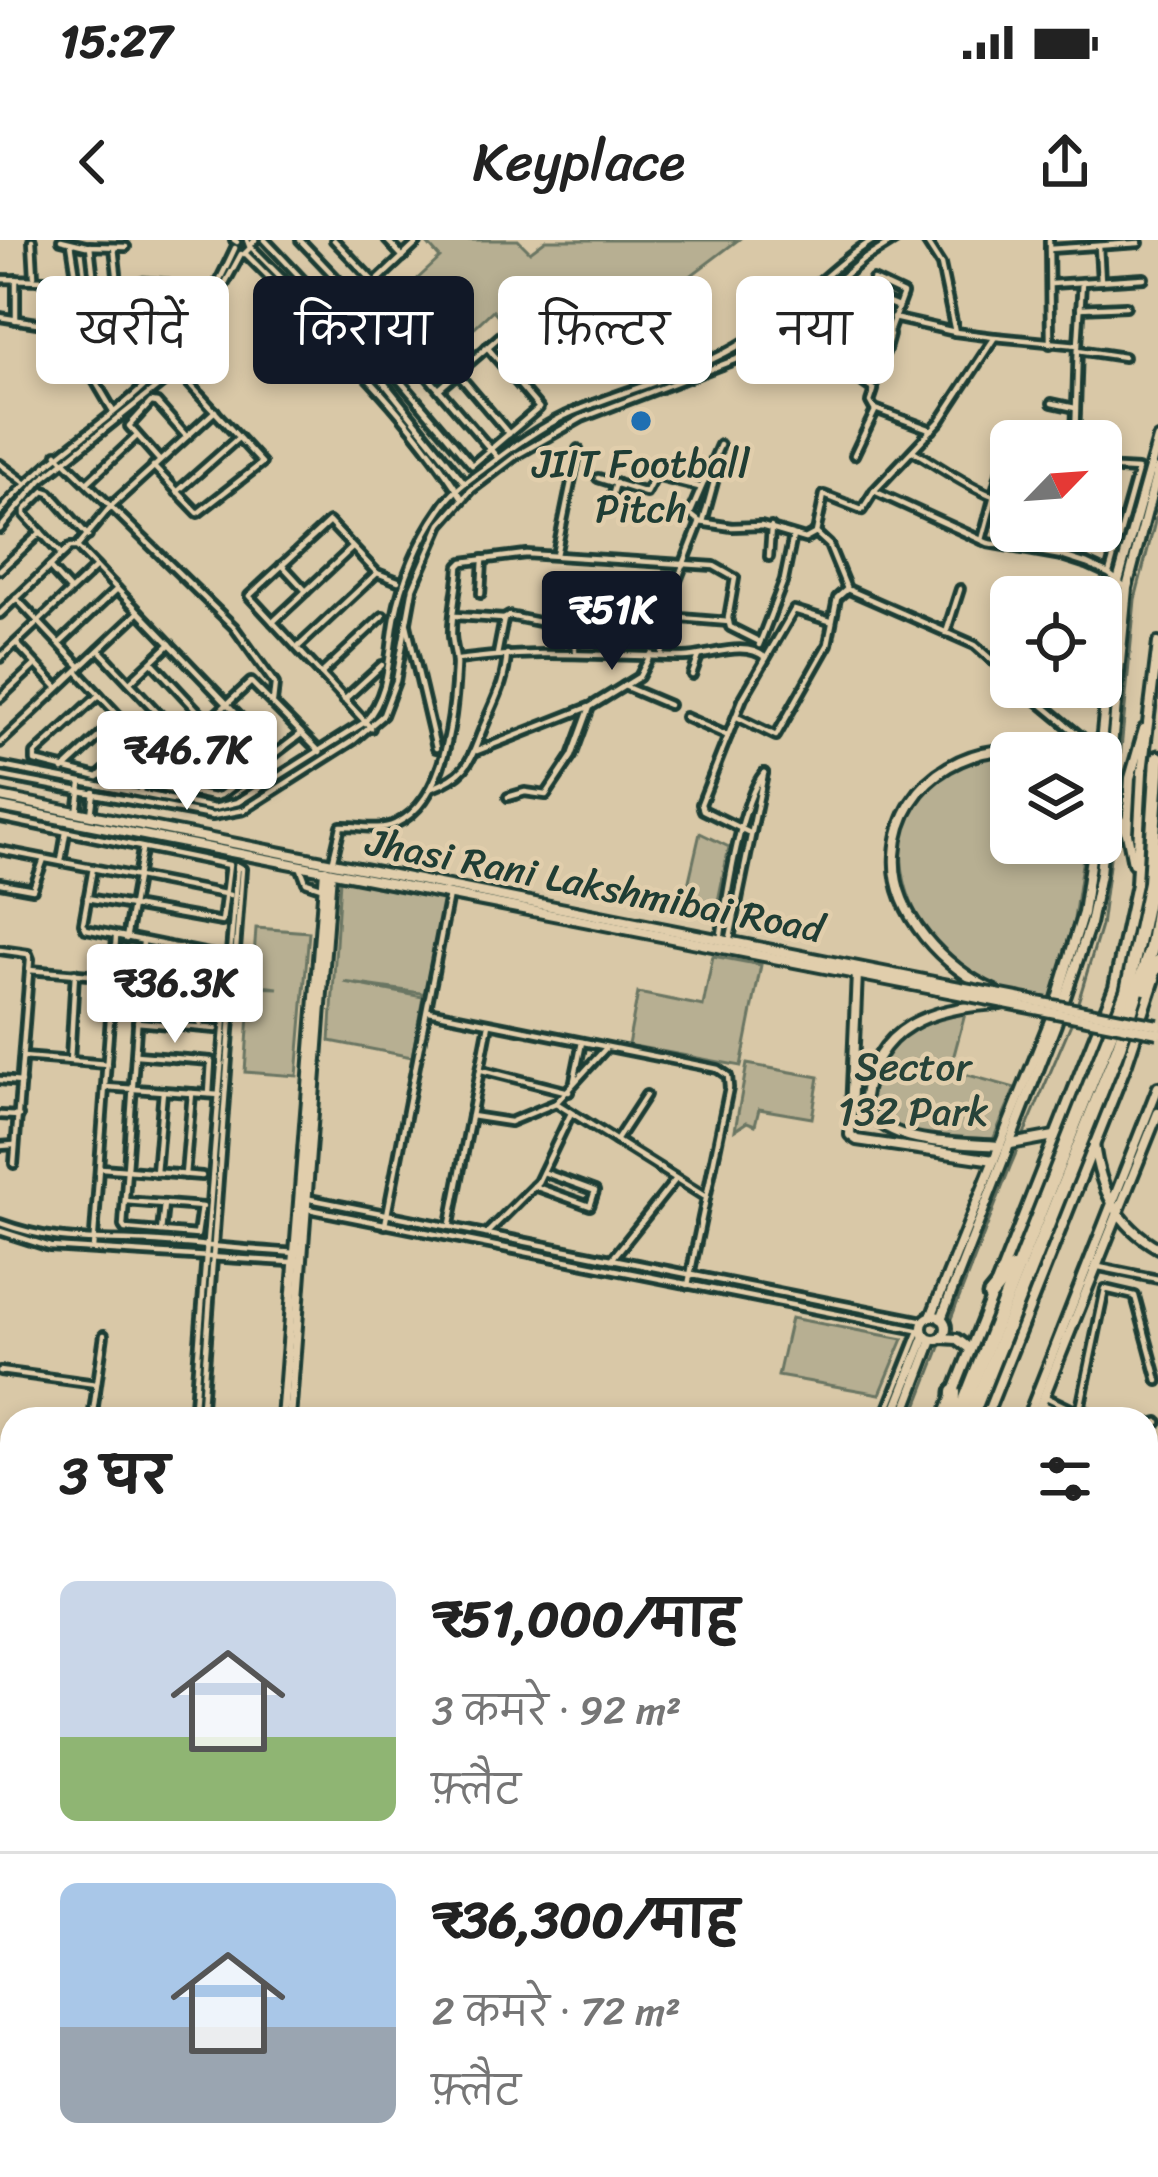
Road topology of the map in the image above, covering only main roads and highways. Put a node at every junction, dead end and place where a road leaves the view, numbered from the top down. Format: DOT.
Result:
graph roads {
  1 [pos="1158,758"];
  2 [pos="1158,906"];
  3 [pos="1158,964"];
  4 [pos="1132,1007"];
  5 [pos="1023,1254"];
  6 [pos="990,1296"];
  7 [pos="953,1392"];
  8 [pos="955,1407"];
  9 [pos="961,1407"];
  10 [pos="975,1407"];
  1 -- 5 [label="highway"];
  2 -- 4 [label="highway"];
  3 -- 4 [label="highway"];
  4 -- 10 [label="highway"];
  5 -- 6 [label="highway"];
  5 -- 9 [label="highway"];
  7 -- 8 [label="highway"];
}
